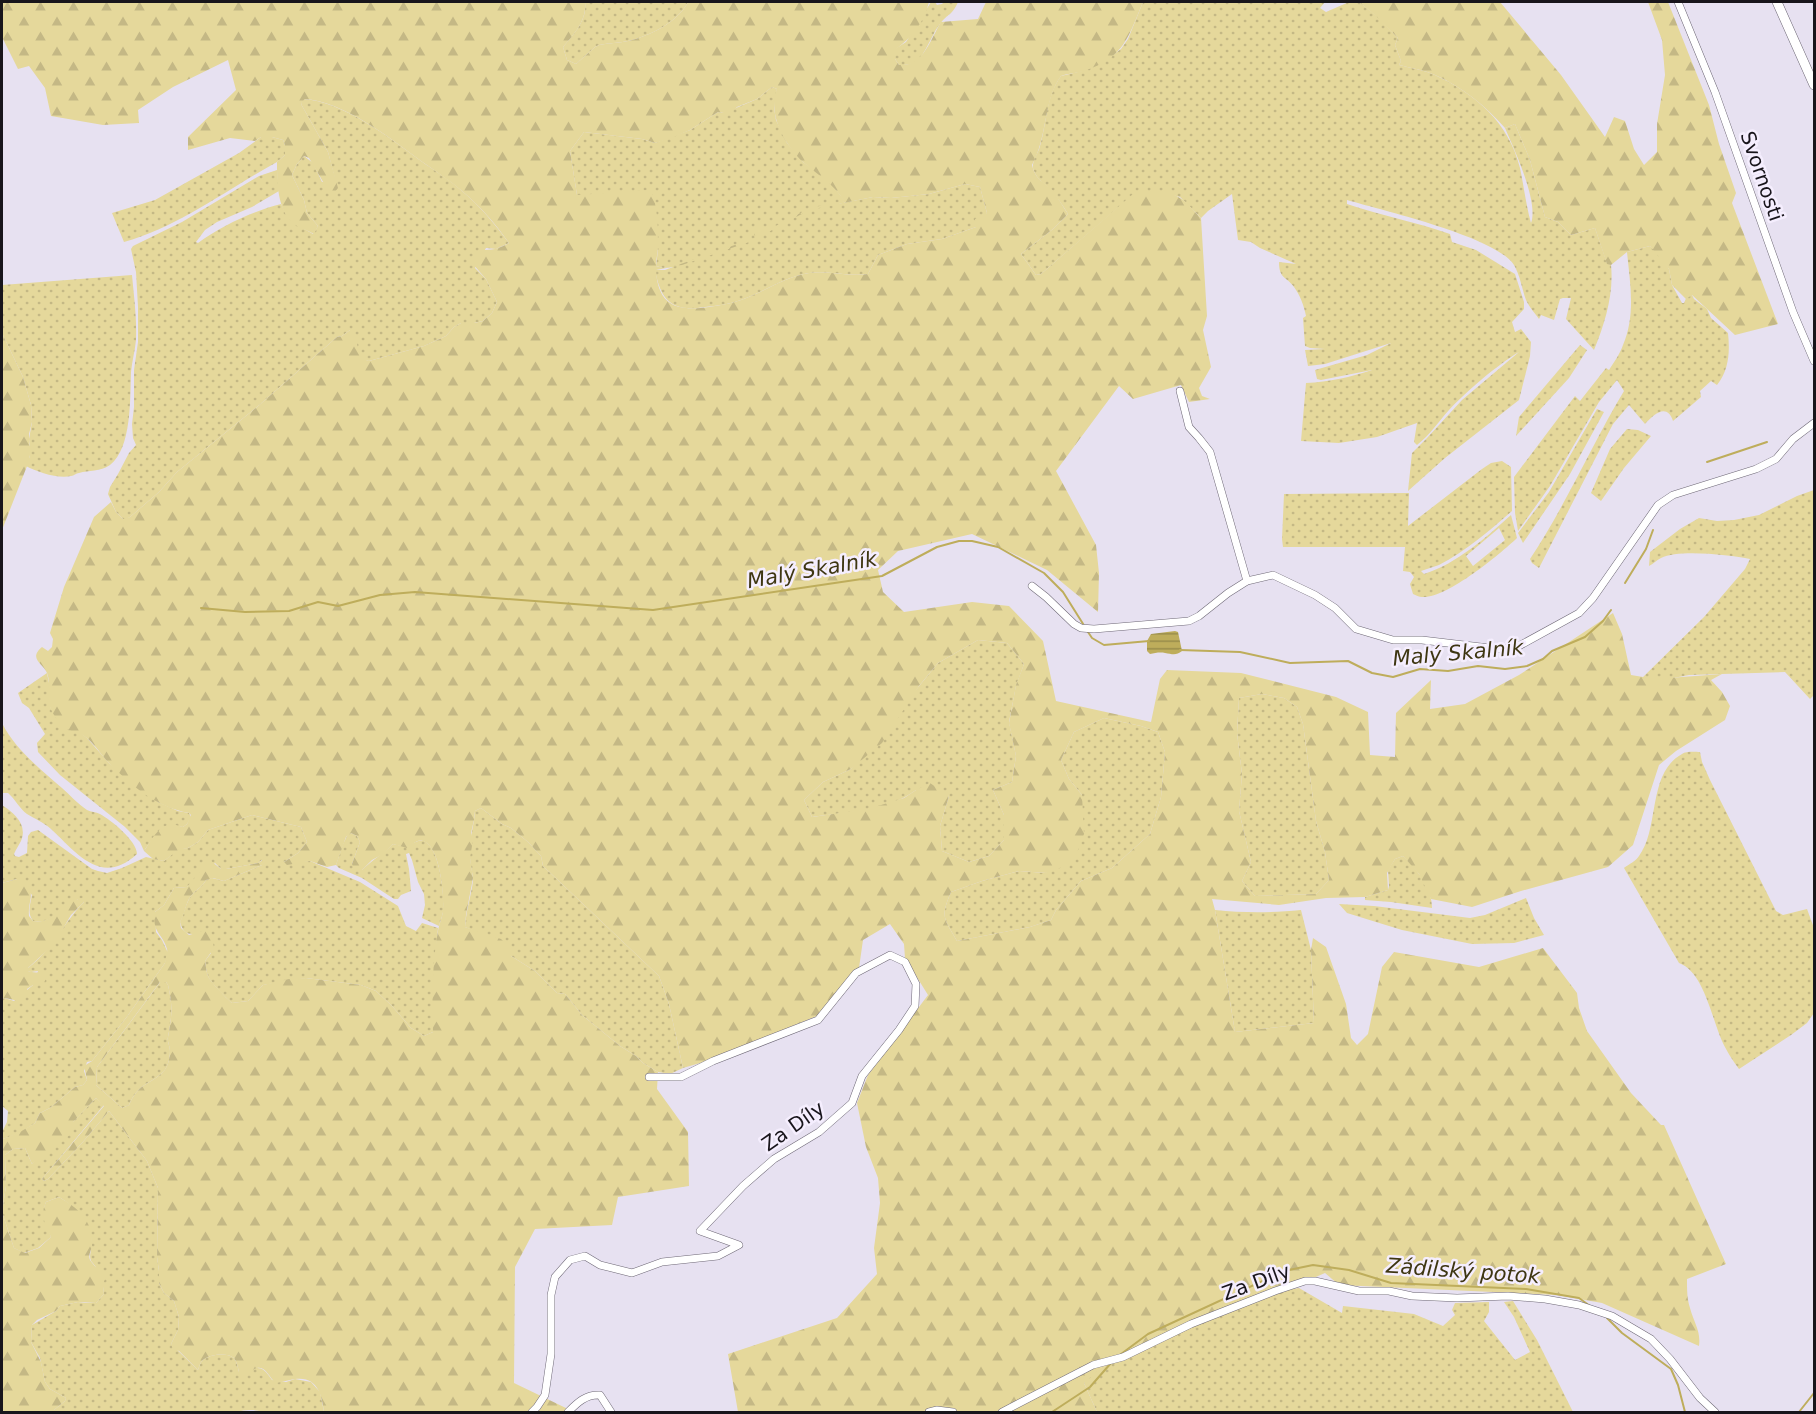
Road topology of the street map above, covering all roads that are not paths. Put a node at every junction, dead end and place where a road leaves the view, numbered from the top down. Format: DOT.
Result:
graph roads {
  1 [pos="1678,2"];
  2 [pos="1777,2"];
  3 [pos="1815,85"];
  4 [pos="1815,361"];
  5 [pos="1180,391"];
  6 [pos="1815,423"];
  7 [pos="1247,581"];
  8 [pos="1032,586"];
  9 [pos="649,1077"];
  10 [pos="532,1413"];
  11 [pos="568,1413"];
  12 [pos="611,1413"];
  13 [pos="929,1413"];
  14 [pos="953,1413"];
  15 [pos="1002,1413"];
  16 [pos="1715,1413"];
  1 -- 4 [label="street, Svornosti"];
  2 -- 3 [label="street"];
  5 -- 7 [label="street"];
  6 -- 7 [label="street"];
  7 -- 8 [label="street"];
  9 -- 10 [label="street, Za Díly"];
  11 -- 12 [label="street"];
  13 -- 14 [label="street"];
  15 -- 16 [label="street, Za Díly"];
}
